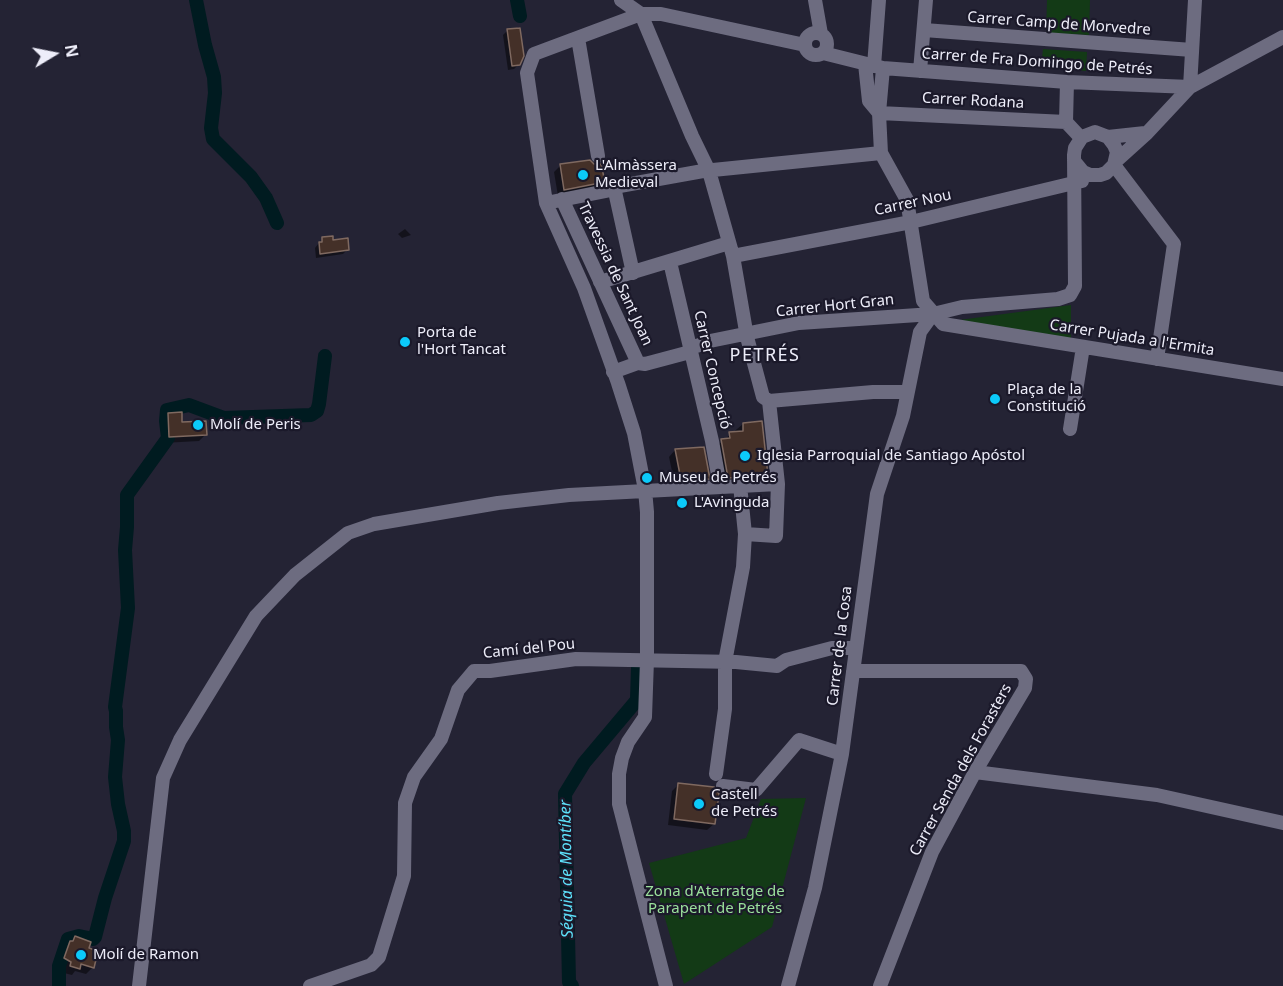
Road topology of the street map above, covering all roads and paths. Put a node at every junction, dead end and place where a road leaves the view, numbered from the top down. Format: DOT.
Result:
graph roads {
  1 [pos="621,0"];
  2 [pos="815,0"];
  3 [pos="879,0"];
  4 [pos="926,0"];
  5 [pos="1196,0"];
  6 [pos="641,14"];
  7 [pos="924,30"];
  8 [pos="821,34"];
  9 [pos="1283,37"];
  10 [pos="578,38"];
  11 [pos="805,45"];
  12 [pos="1192,50"];
  13 [pos="823,53"];
  14 [pos="874,66"];
  15 [pos="920,71"];
  16 [pos="1067,82"];
  17 [pos="1190,87"];
  18 [pos="879,113"];
  19 [pos="1066,122"];
  20 [pos="1147,133"];
  21 [pos="1108,137"];
  22 [pos="1081,138"];
  23 [pos="881,153"];
  24 [pos="598,156"];
  25 [pos="1074,161"];
  26 [pos="1115,163"];
  27 [pos="709,171"];
  28 [pos="1100,175"];
  29 [pos="1074,183"];
  30 [pos="614,187"];
  31 [pos="562,199"];
  32 [pos="546,203"];
  33 [pos="911,222"];
  34 [pos="731,249"];
  35 [pos="670,262"];
  36 [pos="633,273"];
  37 [pos="600,282"];
  38 [pos="978,306"];
  39 [pos="933,314"];
  40 [pos="976,330"];
  41 [pos="746,333"];
  42 [pos="1083,347"];
  43 [pos="690,352"];
  44 [pos="1157,359"];
  45 [pos="638,363"];
  46 [pos="613,372"];
  47 [pos="1283,379"];
  48 [pos="907,392"];
  49 [pos="769,401"];
  50 [pos="1070,429"];
  51 [pos="778,484"];
  52 [pos="740,485"];
  53 [pos="720,486"];
  54 [pos="645,490"];
  55 [pos="745,534"];
  56 [pos="855,648"];
  57 [pos="647,660"];
  58 [pos="725,662"];
  59 [pos="853,672"];
  60 [pos="842,754"];
  61 [pos="975,772"];
  62 [pos="1283,823"];
  63 [pos="139,986"];
  64 [pos="310,986"];
  65 [pos="666,986"];
  66 [pos="789,986"];
  67 [pos="880,986"];
  1 -- 6 [label="street"];
  2 -- 8 [label="street"];
  3 -- 14 [label="street"];
  4 -- 7 [label="street"];
  5 -- 12 [label="street"];
  6 -- 10 [label="street"];
  6 -- 11 [label="street"];
  6 -- 27 [label="street"];
  7 -- 12 [label="street, Carrer Camp de Morvedre"];
  7 -- 15 [label="street"];
  8 -- 11 [label="street"];
  8 -- 13 [label="street"];
  9 -- 17 [label="street"];
  10 -- 24 [label="street"];
  10 -- 32 [label="street"];
  11 -- 13 [label="street"];
  12 -- 17 [label="street"];
  13 -- 14 [label="street, Carrer de Fra Domingo de Petrés"];
  14 -- 15 [label="street, Carrer de Fra Domingo de Petrés"];
  14 -- 18 [label="street"];
  15 -- 16 [label="street, Carrer de Fra Domingo de Petrés"];
  16 -- 17 [label="street, Carrer de Fra Domingo de Petrés"];
  16 -- 19 [label="street"];
  17 -- 20 [label="street"];
  18 -- 19 [label="street, Carrer Rodana"];
  18 -- 23 [label="street"];
  19 -- 22 [label="street"];
  20 -- 21 [label="street"];
  20 -- 26 [label="street"];
  21 -- 22 [label="street"];
  21 -- 26 [label="street"];
  22 -- 25 [label="street"];
  23 -- 27 [label="street"];
  23 -- 33 [label="street"];
  25 -- 28 [label="street"];
  25 -- 29 [label="street"];
  26 -- 28 [label="street"];
  26 -- 44 [label="street"];
  27 -- 30 [label="street"];
  27 -- 34 [label="street"];
  28 -- 29 [label="street, Carrer Nou"];
  29 -- 33 [label="street, Carrer Nou"];
  29 -- 38 [label="street, Carrer Hort Gran"];
  30 -- 31 [label="street"];
  30 -- 36 [label="street"];
  31 -- 32 [label="street"];
  31 -- 37 [label="street, Travessia de Sant Joan"];
  32 -- 46 [label="street"];
  33 -- 34 [label="street, Carrer Nou"];
  33 -- 39 [label="street"];
  34 -- 35 [label="street, Carrer Nou"];
  34 -- 41 [label="street"];
  35 -- 36 [label="street, Carrer Nou"];
  35 -- 43 [label="street, Carrer Concepció"];
  36 -- 37 [label="street, Carrer Nou"];
  37 -- 45 [label="street, Travessia de Sant Joan"];
  38 -- 39 [label="street, Carrer Hort Gran"];
  38 -- 40 [label="street"];
  39 -- 40 [label="street, Carrer Pujada a l'Ermita"];
  39 -- 41 [label="street, Carrer Hort Gran"];
  39 -- 48 [label="street, Carrer de la Cosa"];
  40 -- 42 [label="street, Carrer Pujada a l'Ermita"];
  41 -- 43 [label="street, Carrer Hort Gran"];
  41 -- 49 [label="street"];
  42 -- 44 [label="street, Carrer Pujada a l'Ermita"];
  42 -- 50 [label="street"];
  43 -- 45 [label="street, Carrer Hort Gran"];
  43 -- 53 [label="street, Carrer Concepció"];
  44 -- 47 [label="street, Carrer Pujada a l'Ermita"];
  45 -- 46 [label="street, Carrer Hort Gran"];
  46 -- 54 [label="street"];
  48 -- 49 [label="street"];
  48 -- 56 [label="street, Carrer de la Cosa"];
  49 -- 51 [label="street"];
  51 -- 52 [label="street"];
  51 -- 55 [label="street"];
  52 -- 53 [label="street"];
  52 -- 55 [label="street"];
  53 -- 54 [label="street"];
  54 -- 57 [label="street"];
  54 -- 63 [label="street"];
  55 -- 58 [label="street"];
  56 -- 58 [label="street"];
  56 -- 59 [label="street, Carrer de la Cosa"];
  57 -- 58 [label="street"];
  57 -- 64 [label="street, Camí del Pou"];
  57 -- 65 [label="street"];
  58 -- 60 [label="street"];
  59 -- 60 [label="street, Carrer de la Cosa"];
  59 -- 61 [label="street, Carrer Senda dels Forasters"];
  60 -- 66 [label="street, Carrer de la Cosa"];
  61 -- 62 [label="street"];
  61 -- 67 [label="street, Carrer Senda dels Forasters"];
}
